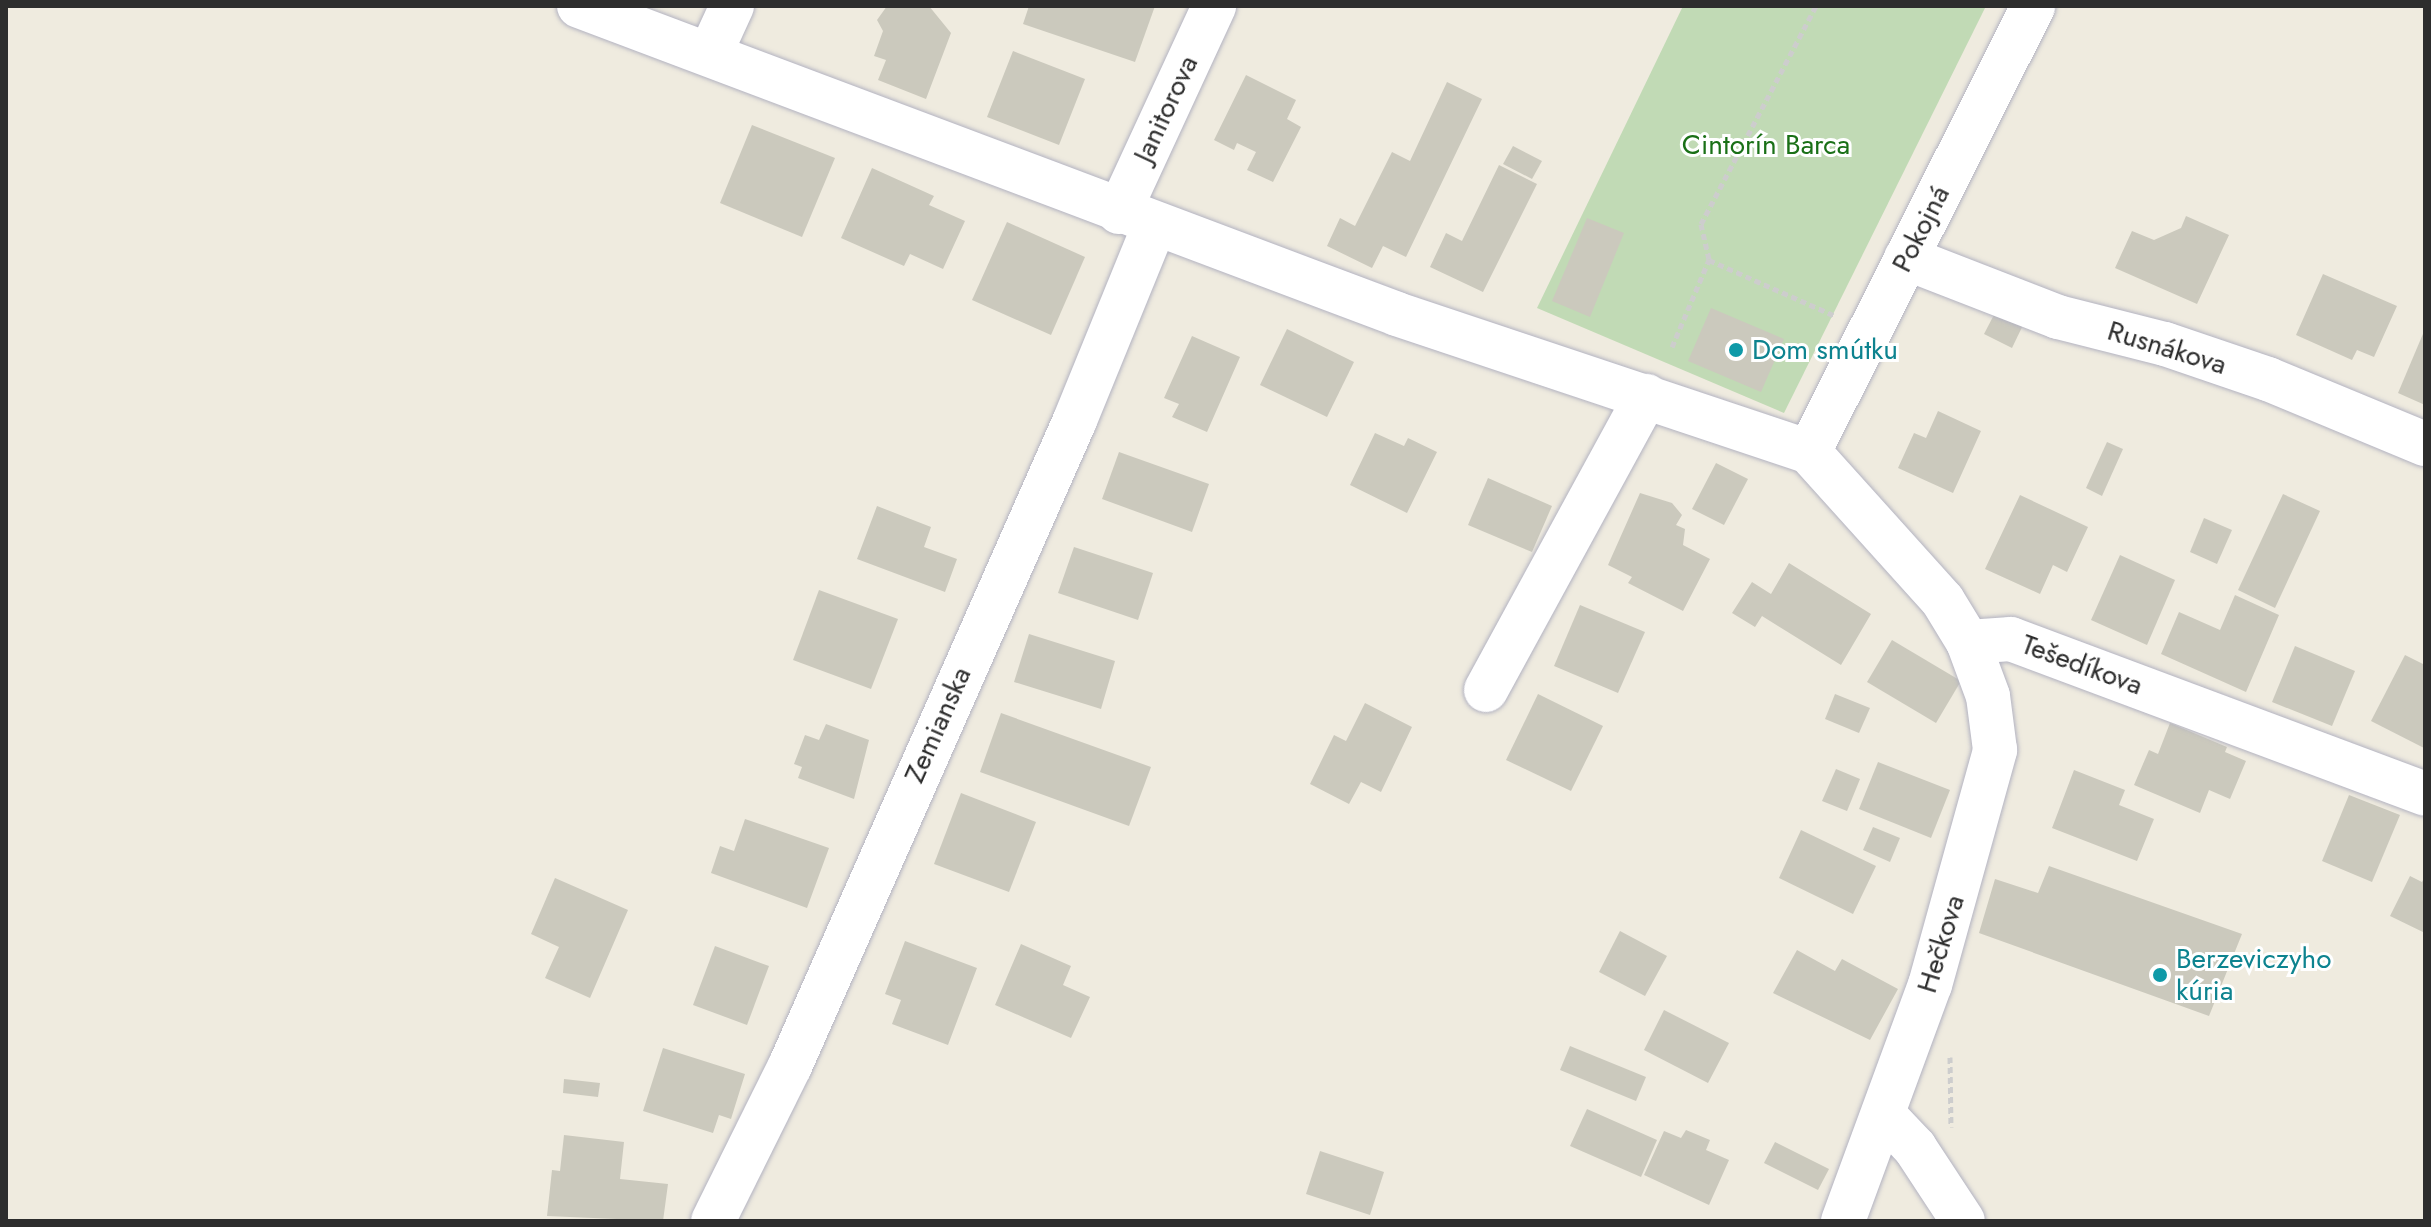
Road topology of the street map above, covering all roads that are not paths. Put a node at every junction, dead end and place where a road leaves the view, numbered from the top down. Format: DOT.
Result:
graph roads {
  1 [pos="579,6"];
  2 [pos="732,6"];
  3 [pos="1214,6"];
  4 [pos="2033,6"];
  5 [pos="710,54"];
  6 [pos="1136,219"];
  7 [pos="1906,258"];
  8 [pos="1646,396"];
  9 [pos="2425,444"];
  10 [pos="1809,452"];
  11 [pos="1968,642"];
  12 [pos="1486,690"];
  13 [pos="2425,794"];
  14 [pos="1883,1114"];
  15 [pos="713,1221"];
  16 [pos="1843,1221"];
  17 [pos="1963,1221"];
  1 -- 5 [label="street"];
  2 -- 5 [label="street"];
  3 -- 6 [label="street, Janitorova"];
  4 -- 7 [label="street, Pokojná"];
  5 -- 6 [label="street"];
  6 -- 8 [label="street"];
  6 -- 15 [label="street, Zemianska"];
  7 -- 9 [label="street, Rusnákova"];
  7 -- 10 [label="street, Pokojná"];
  8 -- 10 [label="street"];
  8 -- 12 [label="street"];
  10 -- 11 [label="street"];
  11 -- 13 [label="street, Tešedíkova"];
  11 -- 14 [label="street, Hečkova"];
  14 -- 16 [label="street, Hečkova"];
  14 -- 17 [label="street"];
}
